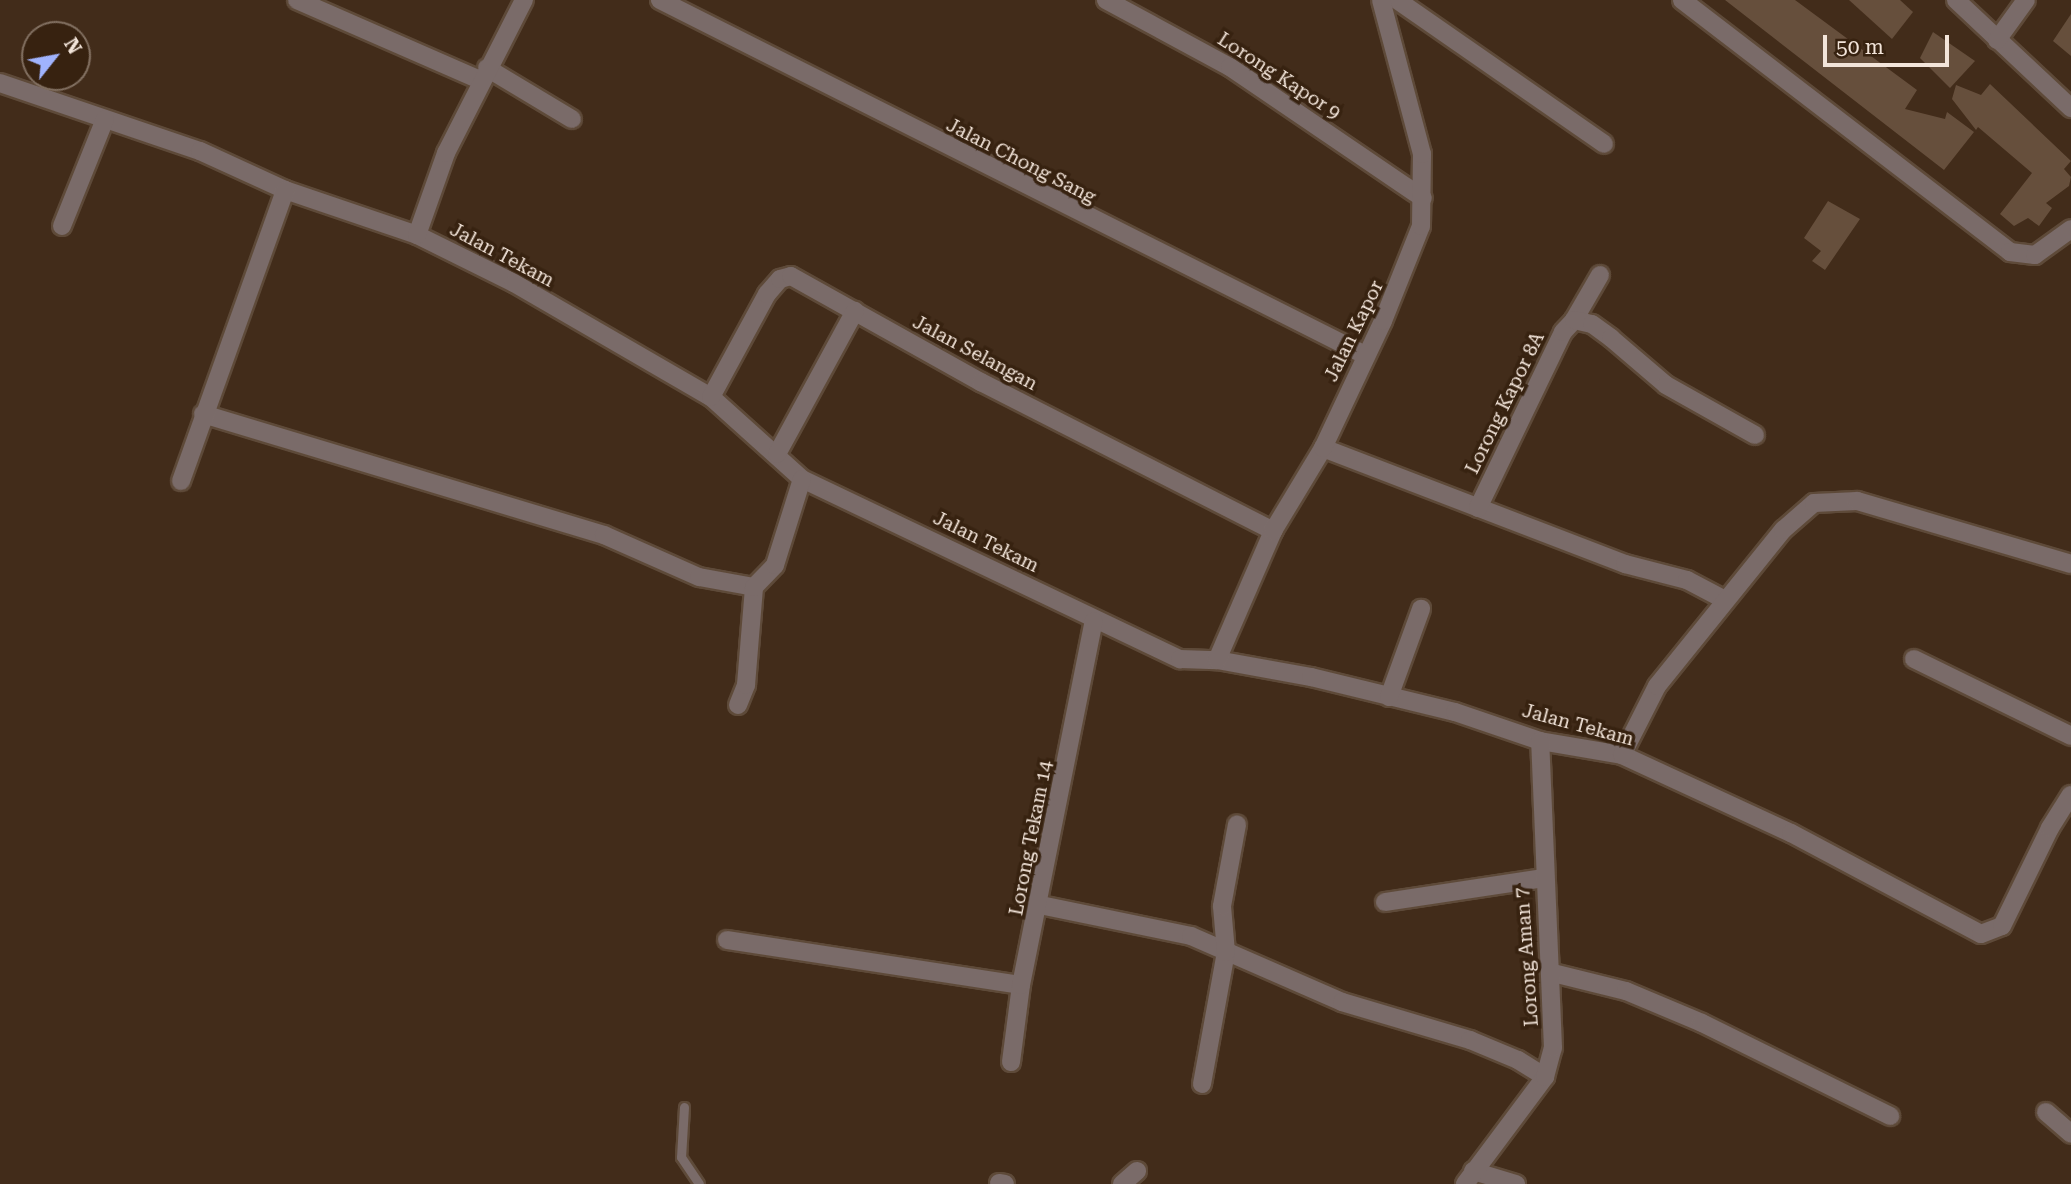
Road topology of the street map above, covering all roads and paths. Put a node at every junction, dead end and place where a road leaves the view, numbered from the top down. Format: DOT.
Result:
graph roads {
  1 [pos="297,0"];
  2 [pos="524,0"];
  3 [pos="660,0"];
  4 [pos="1107,0"];
  5 [pos="1381,0"];
  6 [pos="1397,0"];
  7 [pos="1682,0"];
  8 [pos="1956,0"];
  9 [pos="2026,0"];
  10 [pos="1997,40"];
  11 [pos="483,74"];
  12 [pos="0,83"];
  13 [pos="2071,108"];
  14 [pos="105,119"];
  15 [pos="572,119"];
  16 [pos="1604,144"];
  17 [pos="285,190"];
  18 [pos="1423,198"];
  19 [pos="62,226"];
  20 [pos="2071,229"];
  21 [pos="417,235"];
  22 [pos="1600,275"];
  23 [pos="855,311"];
  24 [pos="1574,320"];
  25 [pos="1366,355"];
  26 [pos="711,397"];
  27 [pos="203,414"];
  28 [pos="1755,435"];
  29 [pos="1323,448"];
  30 [pos="777,454"];
  31 [pos="802,479"];
  32 [pos="181,481"];
  33 [pos="1478,508"];
  34 [pos="1273,531"];
  35 [pos="2071,564"];
  36 [pos="754,587"];
  37 [pos="1725,600"];
  38 [pos="1421,609"];
  39 [pos="1094,621"];
  40 [pos="1914,659"];
  41 [pos="1217,660"];
  42 [pos="1389,697"];
  43 [pos="738,705"];
  44 [pos="2071,736"];
  45 [pos="1540,741"];
  46 [pos="1622,755"];
  47 [pos="2071,795"];
  48 [pos="1237,824"];
  49 [pos="1543,878"];
  50 [pos="1385,902"];
  51 [pos="1040,905"];
  52 [pos="727,940"];
  53 [pos="1226,951"];
  54 [pos="1553,973"];
  55 [pos="1021,985"];
  56 [pos="1011,1062"];
  57 [pos="1545,1077"];
  58 [pos="1202,1084"];
  59 [pos="684,1107"];
  60 [pos="2046,1112"];
  61 [pos="1889,1116"];
  62 [pos="2071,1134"];
  63 [pos="1137,1171"];
  64 [pos="1469,1177"];
  65 [pos="699,1184"];
  66 [pos="1122,1184"];
  67 [pos="1516,1184"];
  1 -- 11 [label="street"];
  2 -- 11 [label="street"];
  3 -- 25 [label="street, Jalan Chong Sang"];
  4 -- 18 [label="street, Lorong Kapor 9"];
  5 -- 18 [label="street, Jalan Kapor"];
  6 -- 16 [label="street"];
  7 -- 20 [label="street"];
  8 -- 10 [label="street"];
  9 -- 10 [label="street"];
  10 -- 13 [label="street"];
  11 -- 15 [label="street"];
  11 -- 21 [label="street"];
  12 -- 14 [label="street, Jalan Tekam"];
  14 -- 17 [label="street, Jalan Tekam"];
  14 -- 19 [label="street"];
  17 -- 21 [label="street, Jalan Tekam"];
  17 -- 27 [label="street"];
  18 -- 25 [label="street, Jalan Kapor"];
  21 -- 26 [label="street, Jalan Tekam"];
  22 -- 24 [label="street, Lorong Kapor 8A"];
  23 -- 26 [label="street, Jalan Selangan"];
  23 -- 30 [label="street"];
  23 -- 34 [label="street, Jalan Selangan"];
  24 -- 28 [label="street"];
  24 -- 33 [label="street, Lorong Kapor 8A"];
  25 -- 29 [label="street, Jalan Kapor"];
  26 -- 30 [label="street, Jalan Tekam"];
  27 -- 32 [label="street"];
  27 -- 36 [label="street"];
  29 -- 33 [label="street"];
  29 -- 34 [label="street, Jalan Kapor"];
  30 -- 31 [label="street, Jalan Tekam"];
  31 -- 36 [label="street"];
  31 -- 39 [label="street, Jalan Tekam"];
  33 -- 37 [label="street"];
  34 -- 41 [label="street, Jalan Kapor"];
  35 -- 37 [label="street"];
  36 -- 43 [label="street"];
  37 -- 46 [label="street"];
  38 -- 42 [label="street"];
  39 -- 41 [label="street, Jalan Tekam"];
  39 -- 51 [label="street, Lorong Tekam 14"];
  40 -- 44 [label="street"];
  41 -- 42 [label="street, Jalan Tekam"];
  42 -- 45 [label="street, Jalan Tekam"];
  45 -- 46 [label="street, Jalan Tekam"];
  45 -- 49 [label="street, Lorong Aman 7"];
  46 -- 47 [label="street, Jalan Tekam"];
  48 -- 53 [label="street"];
  49 -- 50 [label="street"];
  49 -- 54 [label="street, Lorong Aman 7"];
  51 -- 53 [label="street"];
  51 -- 55 [label="street, Lorong Tekam 14"];
  52 -- 55 [label="street"];
  53 -- 57 [label="street"];
  53 -- 58 [label="street"];
  54 -- 57 [label="street, Lorong Aman 7"];
  54 -- 61 [label="street"];
  55 -- 56 [label="street, Lorong Tekam 14"];
  57 -- 64 [label="street, Lorong Aman 7"];
  59 -- 65 [label="lane"];
  60 -- 62 [label="street"];
  63 -- 66 [label="street"];
  64 -- 67 [label="street"];
}
